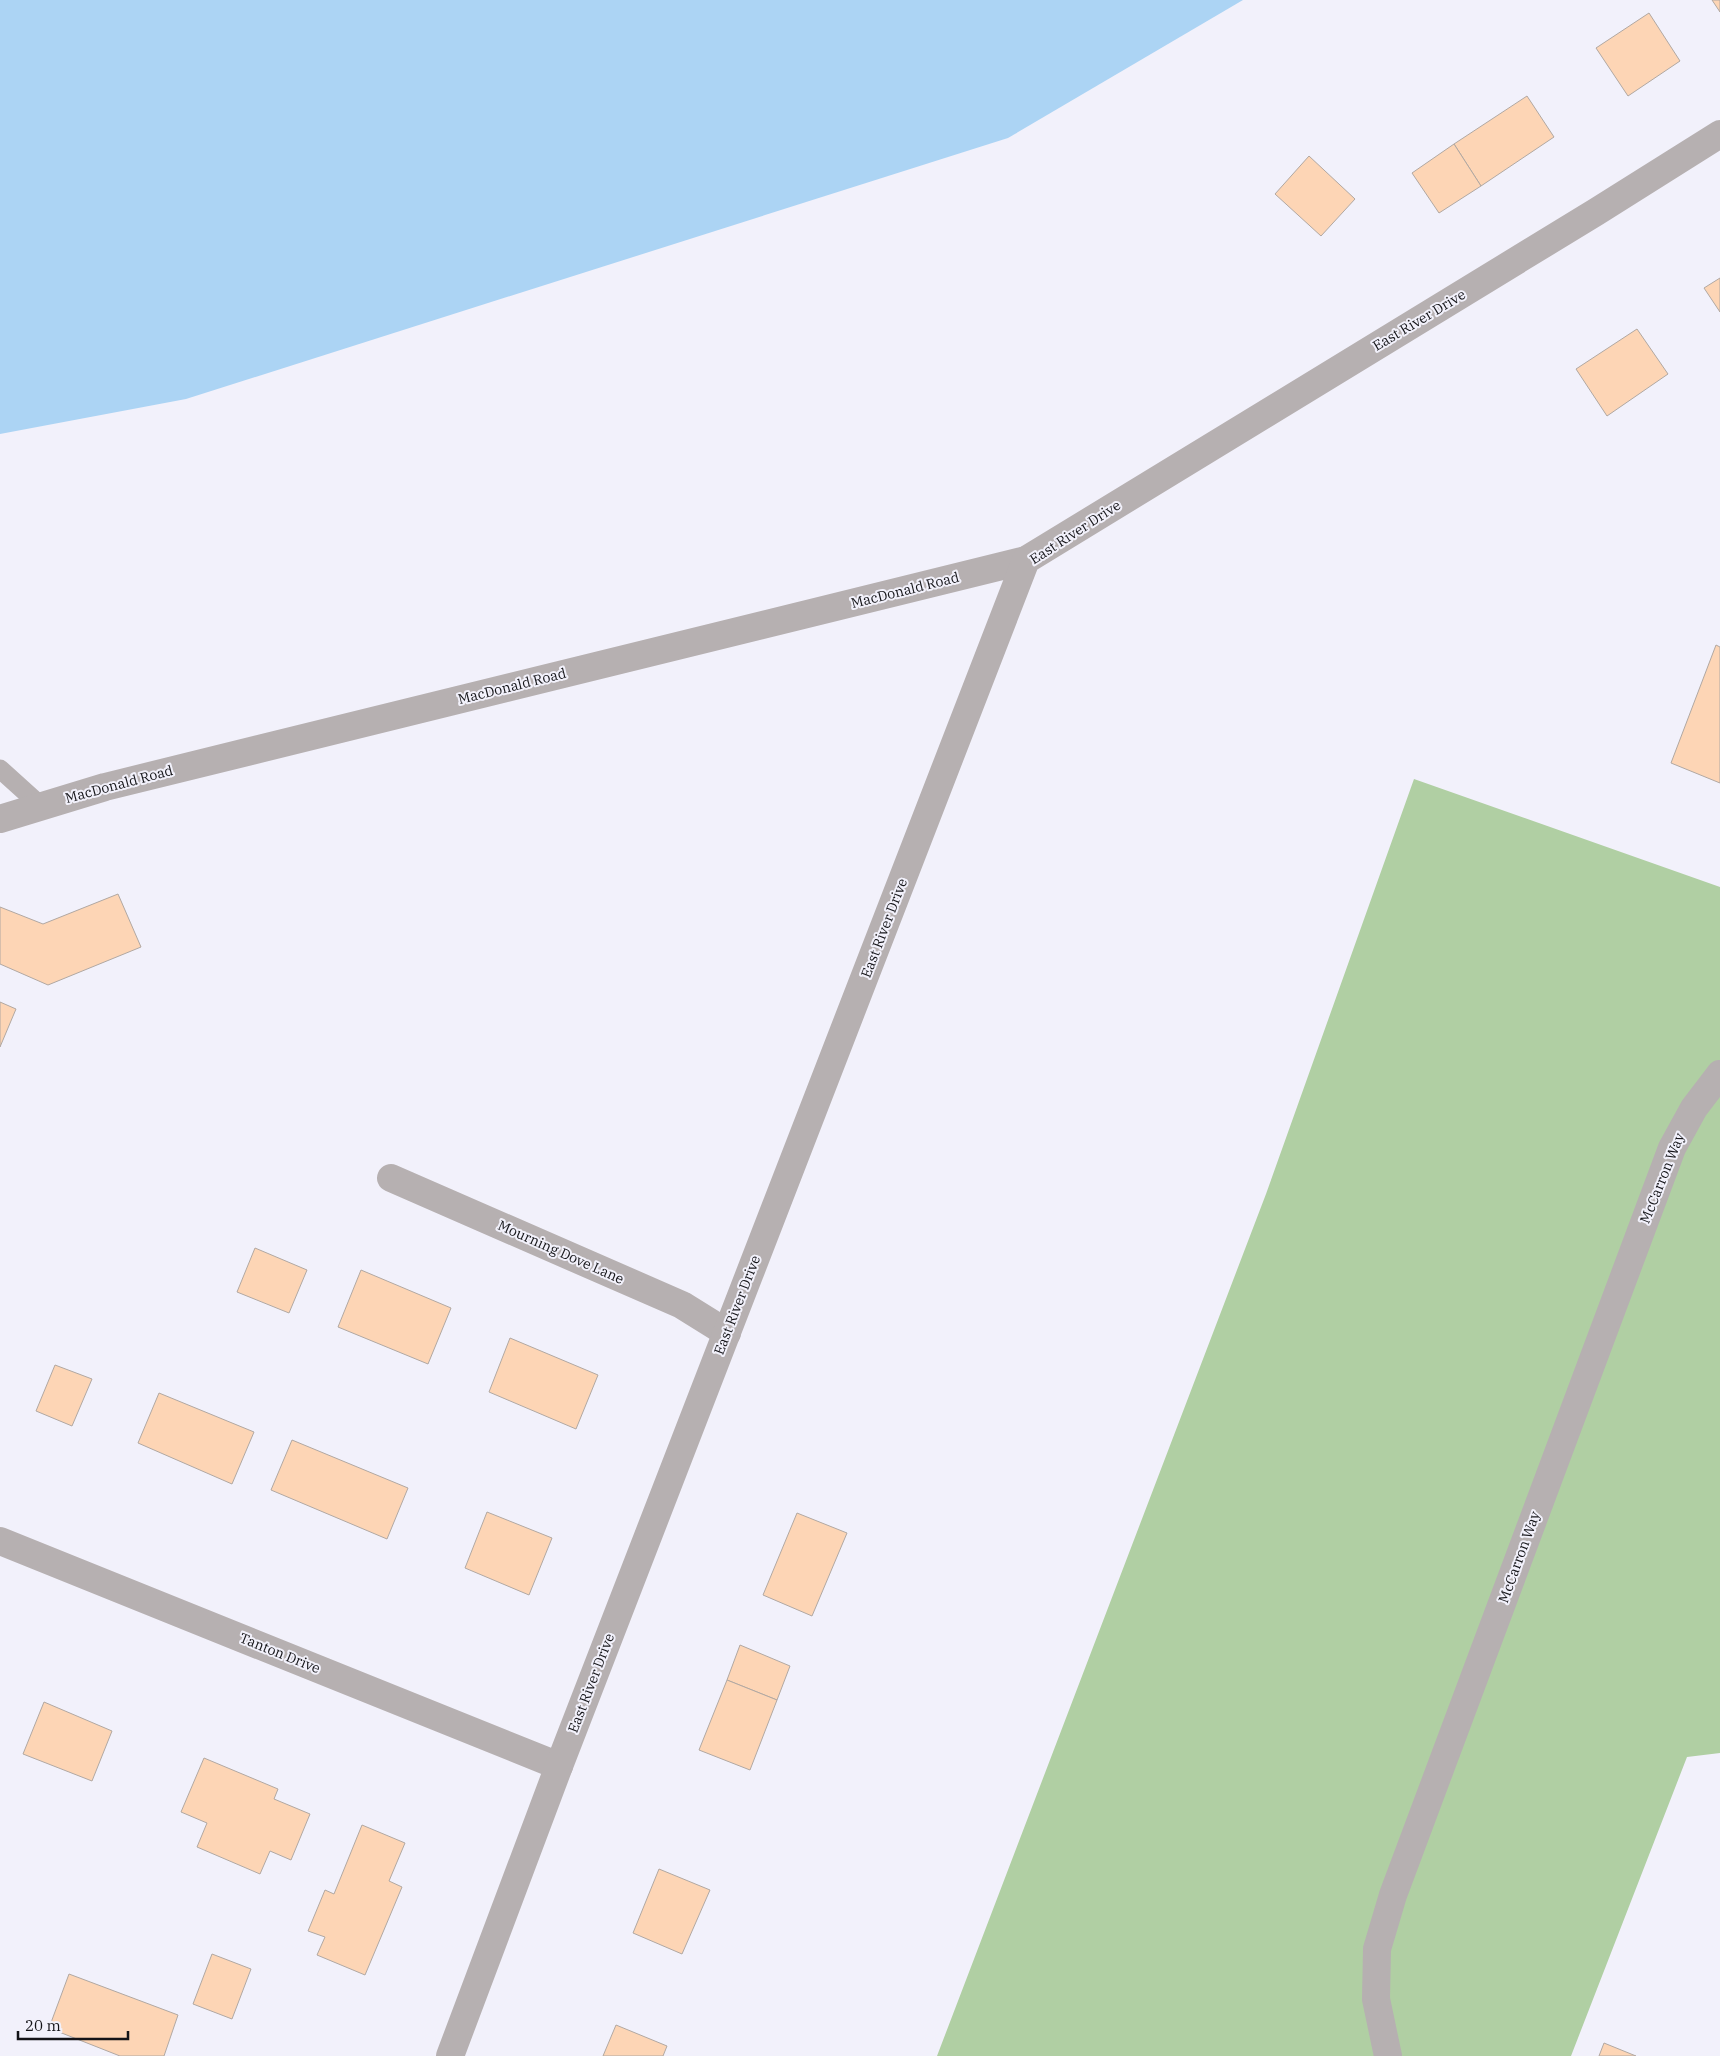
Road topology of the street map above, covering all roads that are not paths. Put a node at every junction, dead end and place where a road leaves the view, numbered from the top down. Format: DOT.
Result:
graph roads {
  1 [pos="1720,134"];
  2 [pos="1026,560"];
  3 [pos="0,769"];
  4 [pos="40,806"];
  5 [pos="0,819"];
  6 [pos="1720,1074"];
  7 [pos="391,1178"];
  8 [pos="726,1333"];
  9 [pos="0,1540"];
  10 [pos="559,1766"];
  11 [pos="450,2056"];
  12 [pos="1388,2056"];
  1 -- 2 [label="street, East River Drive"];
  2 -- 4 [label="street, MacDonald Road"];
  2 -- 8 [label="street, East River Drive"];
  3 -- 4 [label="lane"];
  4 -- 5 [label="street, MacDonald Road"];
  6 -- 12 [label="street, McCarron Way"];
  7 -- 8 [label="street, Mourning Dove Lane"];
  8 -- 10 [label="street, East River Drive"];
  9 -- 10 [label="street, Tanton Drive"];
  10 -- 11 [label="street, East River Drive"];
}
